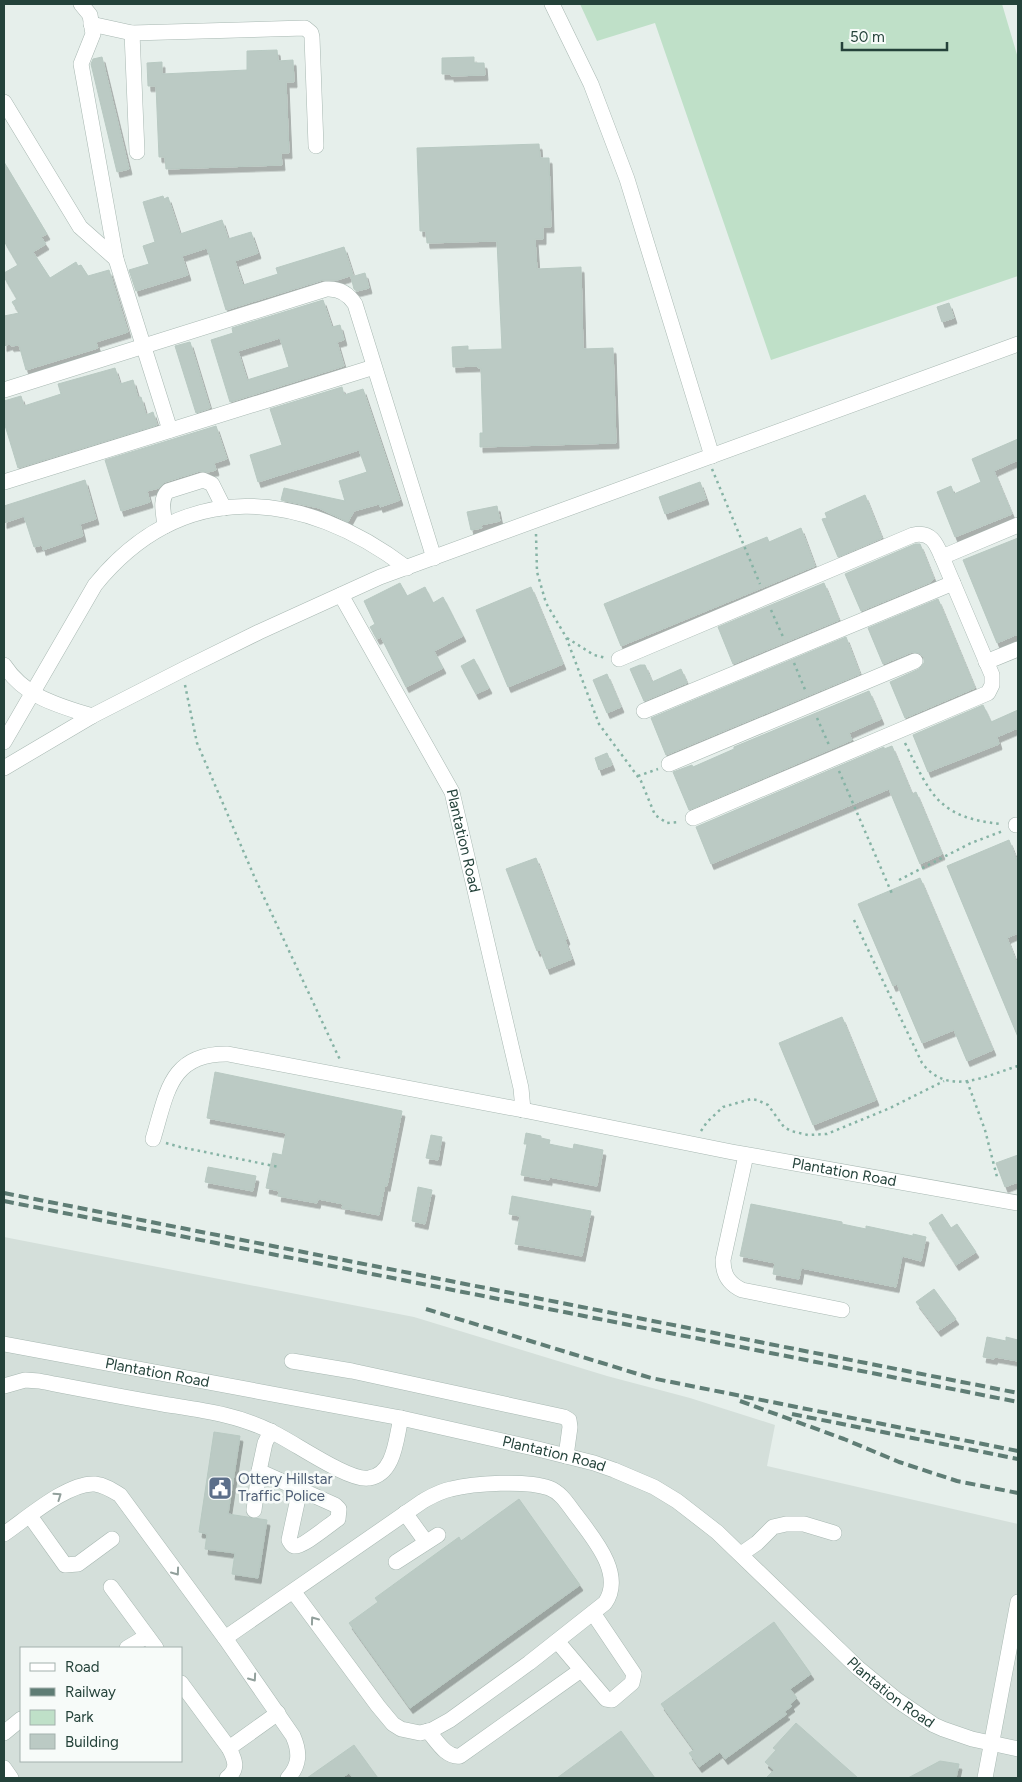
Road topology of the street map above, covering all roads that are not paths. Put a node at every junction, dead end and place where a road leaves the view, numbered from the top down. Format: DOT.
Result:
graph roads {
  1 [pos="81,4"];
  2 [pos="552,4"];
  3 [pos="91,24"];
  4 [pos="132,33"];
  5 [pos="4,102"];
  6 [pos="316,146"];
  7 [pos="137,152"];
  8 [pos="116,259"];
  9 [pos="1018,344"];
  10 [pos="143,346"];
  11 [pos="374,367"];
  12 [pos="4,390"];
  13 [pos="170,430"];
  14 [pos="709,457"];
  15 [pos="4,482"];
  16 [pos="224,508"];
  17 [pos="1018,525"];
  18 [pos="165,526"];
  19 [pos="942,557"];
  20 [pos="434,558"];
  21 [pos="407,568"];
  22 [pos="953,583"];
  23 [pos="340,595"];
  24 [pos="1018,649"];
  25 [pos="619,659"];
  26 [pos="915,661"];
  27 [pos="986,662"];
  28 [pos="4,665"];
  29 [pos="32,693"];
  30 [pos="644,711"];
  31 [pos="92,716"];
  32 [pos="4,742"];
  33 [pos="669,764"];
  34 [pos="4,768"];
  35 [pos="693,818"];
  36 [pos="523,1110"];
  37 [pos="153,1139"];
  38 [pos="746,1154"];
  39 [pos="1018,1203"];
  40 [pos="842,1310"];
  41 [pos="4,1344"];
  42 [pos="292,1361"];
  43 [pos="4,1386"];
  44 [pos="402,1418"];
  45 [pos="271,1431"];
  46 [pos="566,1456"];
  47 [pos="259,1471"];
  48 [pos="300,1489"];
  49 [pos="254,1510"];
  50 [pos="404,1513"];
  51 [pos="30,1516"];
  52 [pos="834,1532"];
  53 [pos="4,1534"];
  54 [pos="112,1539"];
  55 [pos="741,1554"];
  56 [pos="396,1562"];
  57 [pos="112,1587"];
  58 [pos="293,1592"];
  59 [pos="1018,1602"];
  60 [pos="593,1613"];
  61 [pos="147,1636"];
  62 [pos="225,1638"];
  63 [pos="556,1641"];
  64 [pos="129,1647"];
  65 [pos="155,1647"];
  66 [pos="581,1670"];
  67 [pos="182,1684"];
  68 [pos="278,1713"];
  69 [pos="20,1720"];
  70 [pos="428,1731"];
  71 [pos="4,1733"];
  72 [pos="992,1743"];
  73 [pos="229,1748"];
  74 [pos="1018,1749"];
  75 [pos="227,1778"];
  76 [pos="288,1778"];
  77 [pos="985,1778"];
  1 -- 3 [label="street"];
  2 -- 14 [label="street"];
  3 -- 4 [label="street"];
  3 -- 8 [label="street"];
  4 -- 6 [label="street"];
  4 -- 7 [label="street"];
  5 -- 8 [label="street"];
  8 -- 10 [label="street"];
  9 -- 14 [label="street"];
  10 -- 11 [label="street"];
  10 -- 12 [label="street"];
  10 -- 13 [label="street"];
  11 -- 13 [label="street"];
  11 -- 20 [label="street"];
  13 -- 15 [label="street"];
  14 -- 20 [label="street"];
  16 -- 18 [label="street"];
  16 -- 18 [label="street"];
  16 -- 21 [label="street"];
  17 -- 19 [label="street"];
  18 -- 29 [label="street"];
  19 -- 22 [label="street"];
  19 -- 25 [label="street"];
  20 -- 21 [label="street"];
  21 -- 23 [label="street"];
  22 -- 27 [label="street"];
  22 -- 30 [label="street"];
  23 -- 31 [label="street"];
  23 -- 36 [label="street, Plantation Road"];
  24 -- 27 [label="street"];
  26 -- 33 [label="street"];
  27 -- 35 [label="street"];
  28 -- 29 [label="street"];
  29 -- 31 [label="street"];
  29 -- 32 [label="street"];
  31 -- 34 [label="street"];
  36 -- 37 [label="street, Plantation Road"];
  36 -- 38 [label="street, Plantation Road"];
  38 -- 39 [label="street, Plantation Road"];
  38 -- 40 [label="street"];
  41 -- 44 [label="street, Plantation Road"];
  42 -- 46 [label="street"];
  43 -- 45 [label="street"];
  44 -- 45 [label="street"];
  44 -- 46 [label="street, Plantation Road"];
  45 -- 47 [label="street"];
  46 -- 55 [label="street, Plantation Road"];
  47 -- 48 [label="street"];
  47 -- 49 [label="street"];
  50 -- 56 [label="street"];
  50 -- 58 [label="street"];
  50 -- 60 [label="street"];
  51 -- 53 [label="street"];
  51 -- 54 [label="street"];
  51 -- 62 [label="street, one-way"];
  52 -- 55 [label="street"];
  55 -- 72 [label="street, Plantation Road"];
  57 -- 61 [label="street"];
  58 -- 62 [label="street"];
  70 -- 58 [label="street, one-way"];
  59 -- 72 [label="street"];
  60 -- 63 [label="street"];
  60 -- 66 [label="street"];
  61 -- 64 [label="street"];
  61 -- 65 [label="street"];
  62 -- 68 [label="street, one-way"];
  63 -- 66 [label="street"];
  63 -- 70 [label="street"];
  66 -- 70 [label="street"];
  67 -- 73 [label="street"];
  68 -- 73 [label="street"];
  68 -- 76 [label="street"];
  69 -- 71 [label="street"];
  72 -- 74 [label="street, Plantation Road"];
  72 -- 77 [label="street"];
  73 -- 75 [label="street"];
}
